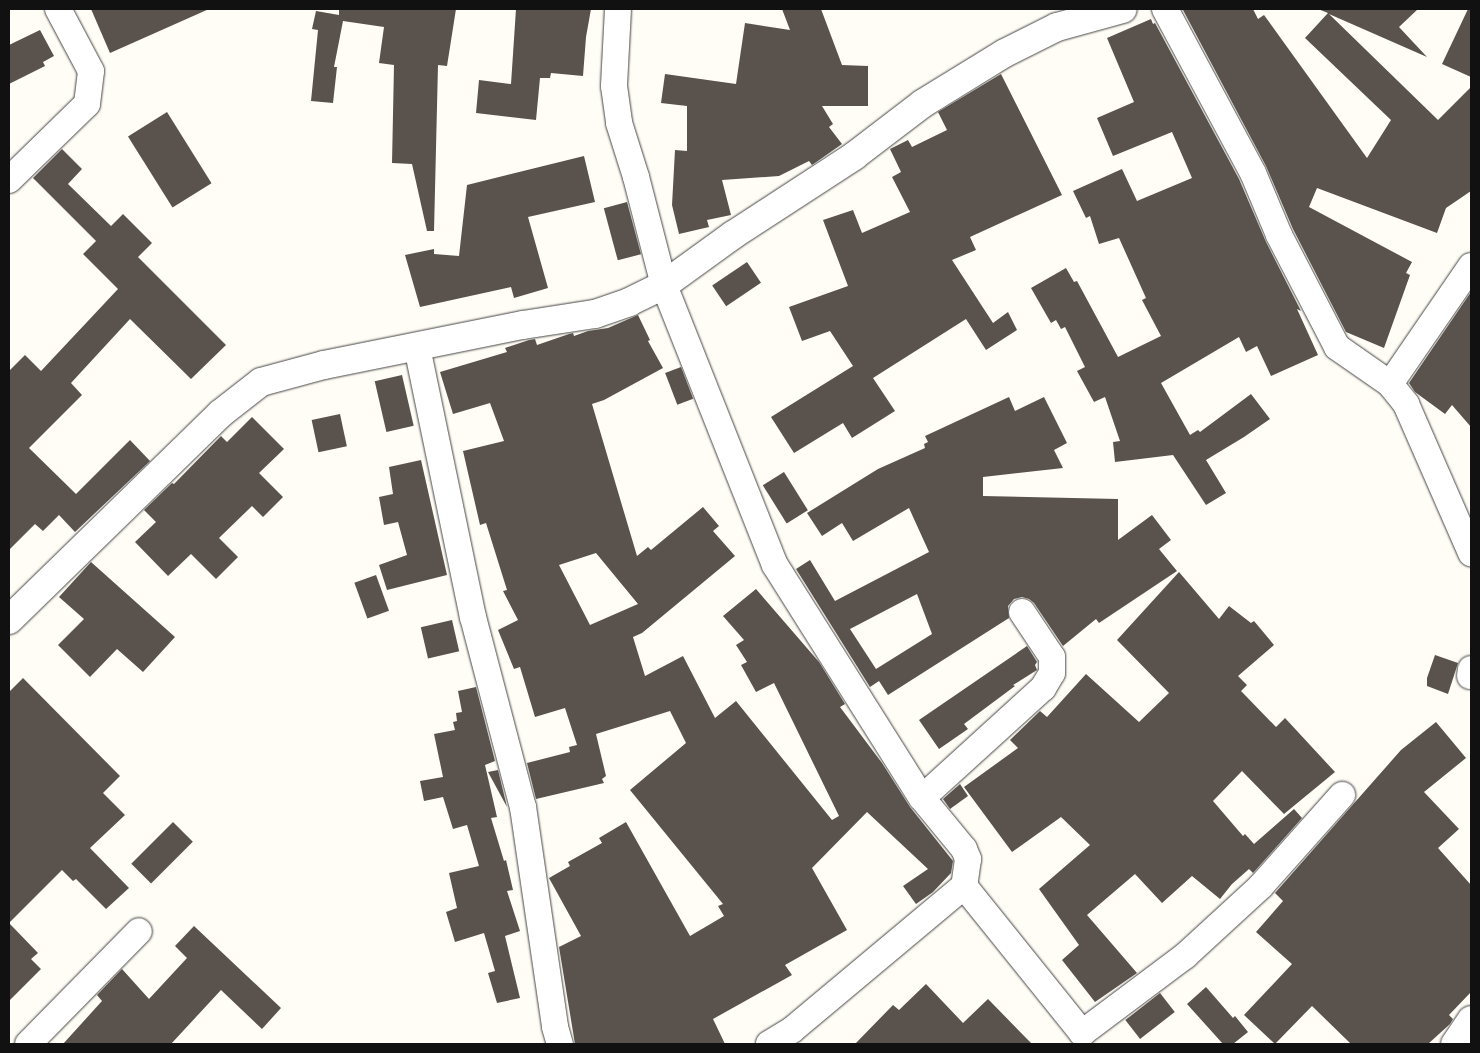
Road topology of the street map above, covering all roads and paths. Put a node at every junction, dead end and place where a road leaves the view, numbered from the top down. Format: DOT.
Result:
graph roads {
  1 [pos="58,9"];
  2 [pos="618,9"];
  3 [pos="1124,9"];
  4 [pos="1165,9"];
  5 [pos="9,180"];
  6 [pos="1471,266"];
  7 [pos="664,285"];
  8 [pos="417,347"];
  9 [pos="1390,384"];
  10 [pos="1471,553"];
  11 [pos="1022,612"];
  12 [pos="9,620"];
  13 [pos="1342,795"];
  14 [pos="922,798"];
  15 [pos="964,886"];
  16 [pos="139,931"];
  17 [pos="1082,1040"];
  18 [pos="28,1044"];
  19 [pos="560,1044"];
  20 [pos="769,1044"];
  1 -- 5 [label="street"];
  2 -- 7 [label="street"];
  3 -- 7 [label="street"];
  4 -- 9 [label="street"];
  6 -- 9 [label="street"];
  7 -- 8 [label="street"];
  7 -- 14 [label="street"];
  8 -- 12 [label="street"];
  8 -- 19 [label="street"];
  9 -- 10 [label="street"];
  11 -- 14 [label="street"];
  13 -- 17 [label="street"];
  14 -- 15 [label="street"];
  15 -- 17 [label="street"];
  15 -- 20 [label="street"];
  16 -- 18 [label="street"];
}
